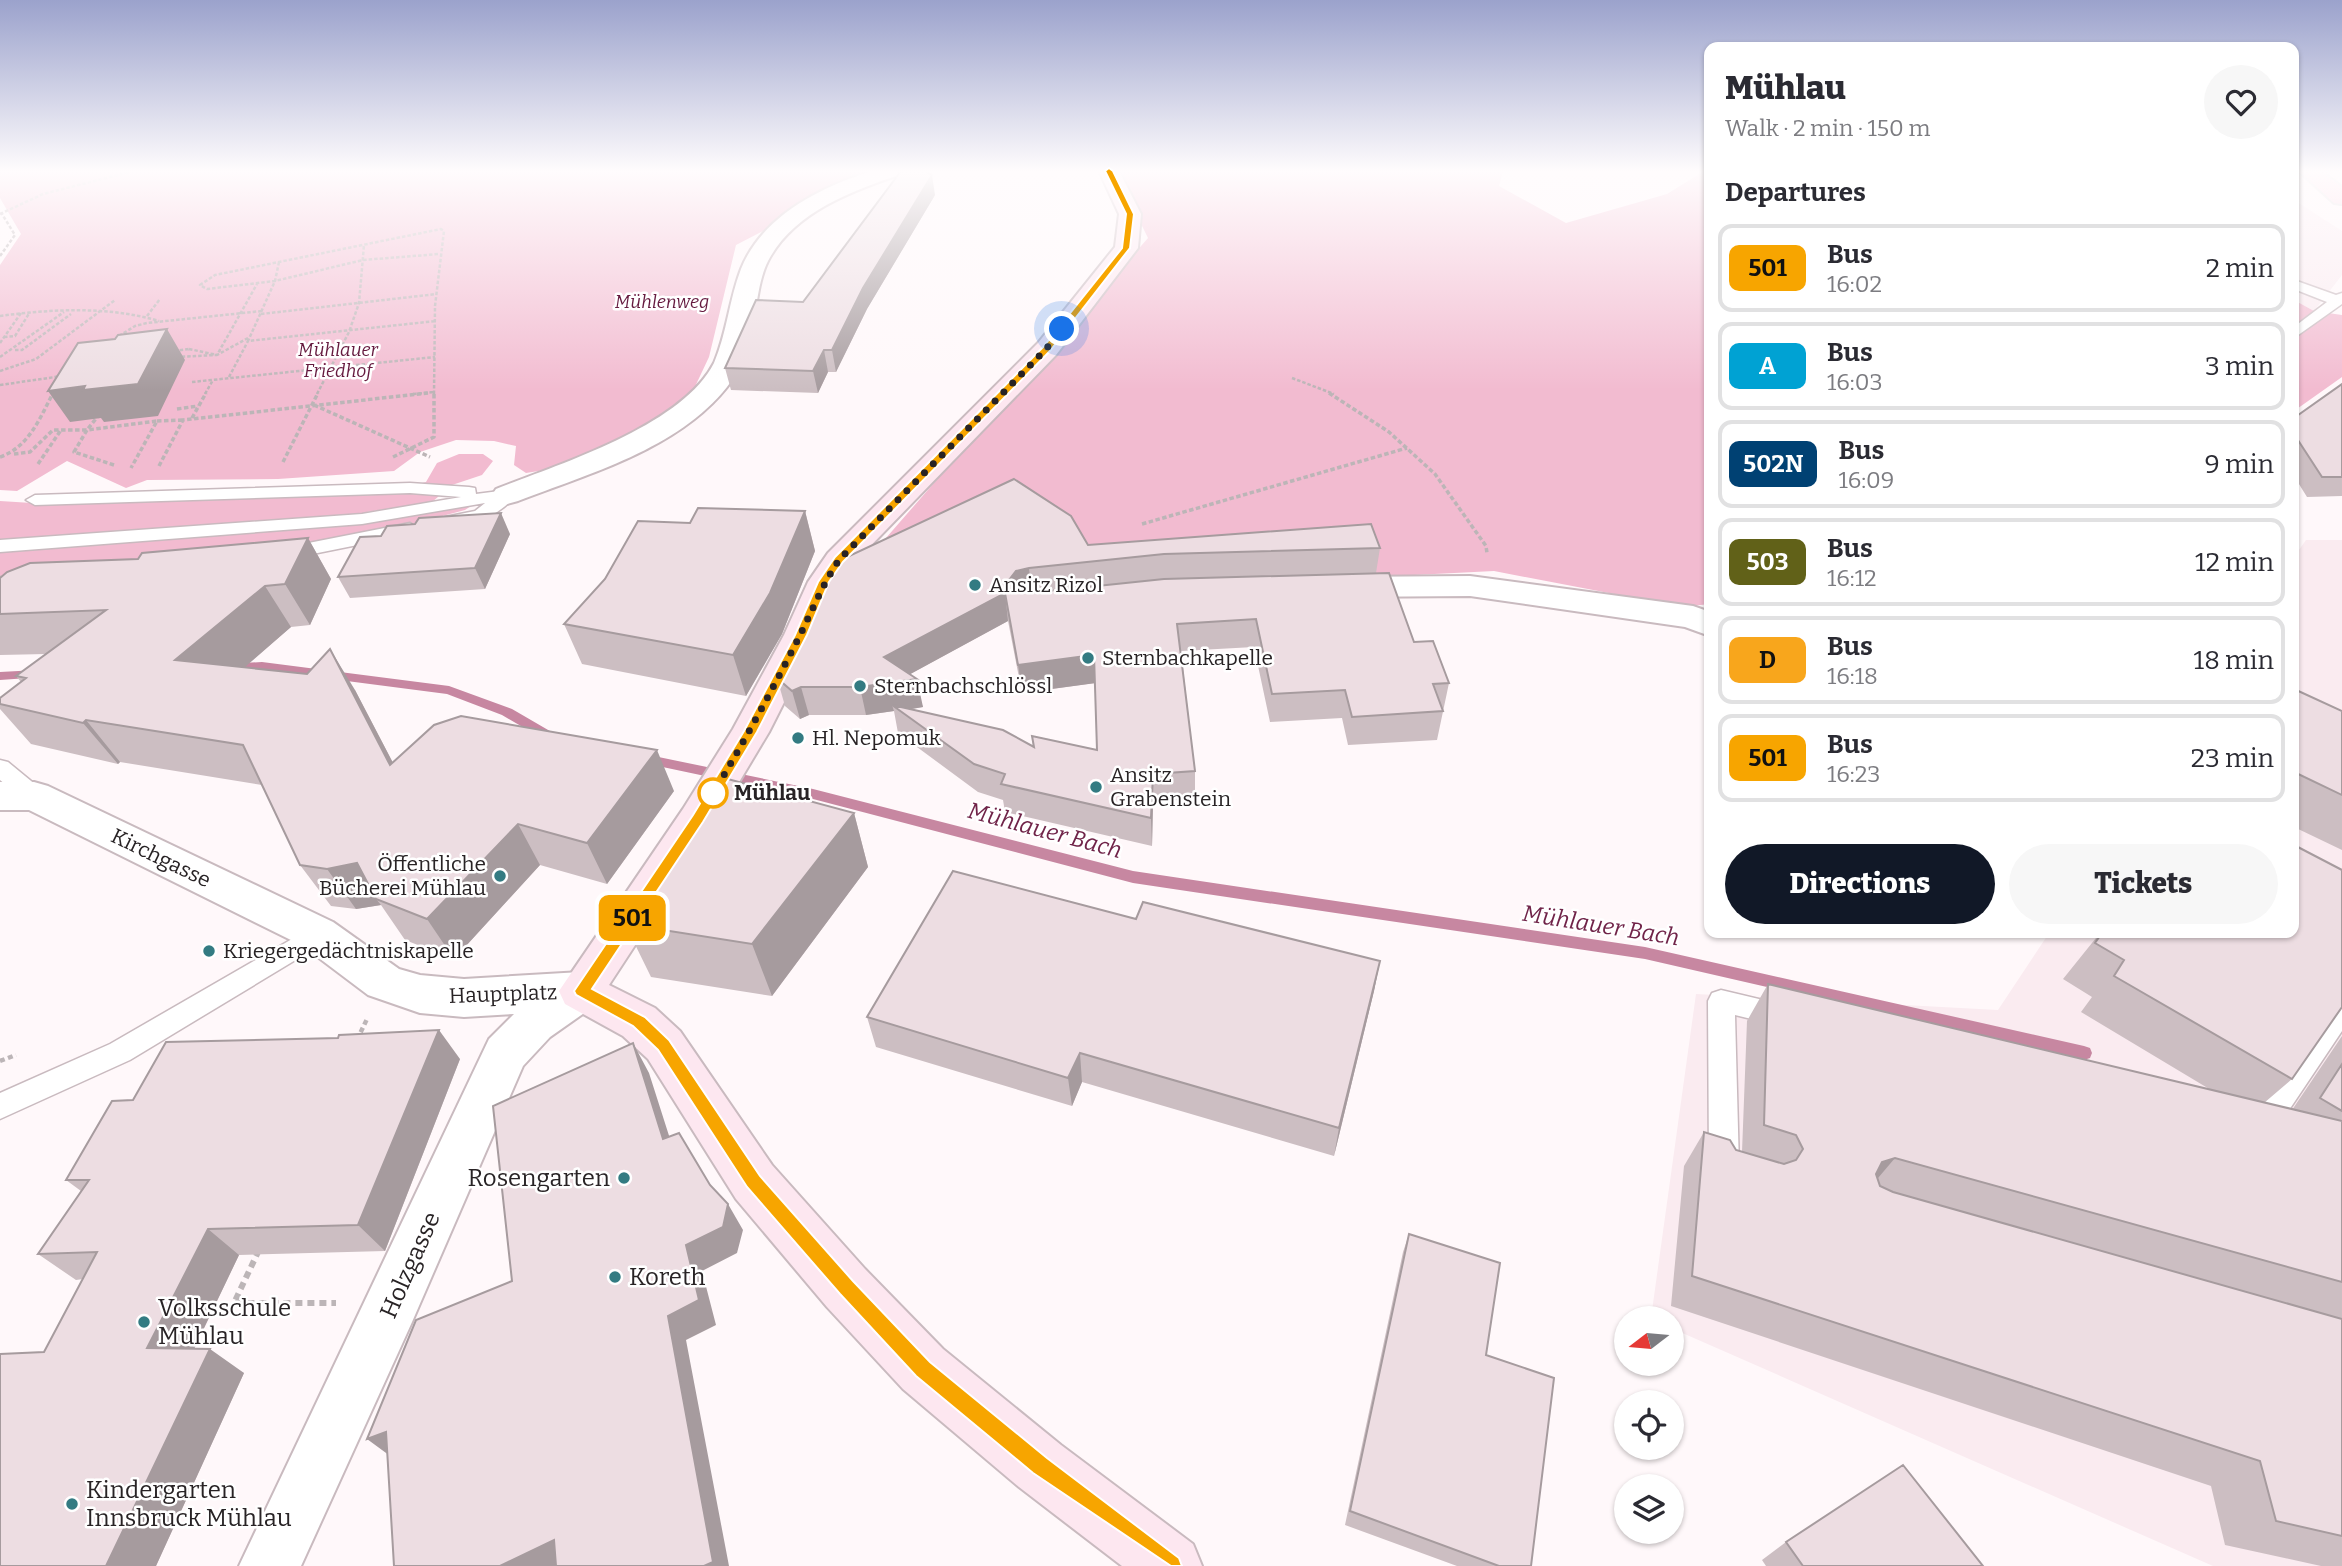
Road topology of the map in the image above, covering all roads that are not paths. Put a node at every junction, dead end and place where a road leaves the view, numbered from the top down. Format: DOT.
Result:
graph roads {
  1 [pos="769,244"];
  2 [pos="1126,244"];
  3 [pos="2299,286"];
  4 [pos="2340,299"];
  5 [pos="2299,330"];
  6 [pos="507,495"];
  7 [pos="36,500"];
  8 [pos="0,546"];
  9 [pos="261,558"];
  10 [pos="1308,589"];
  11 [pos="1704,619"];
  12 [pos="0,768"];
  13 [pos="17,796"];
  14 [pos="318,934"];
  15 [pos="582,991"];
  16 [pos="2342,1009"];
  17 [pos="1815,1024"];
  18 [pos="0,1106"];
  19 [pos="2232,1125"];
  20 [pos="1749,1178"];
  21 [pos="270,1566"];
  22 [pos="1171,1566"];
  1 -- 6 [label="street"];
  2 -- 15 [label="main road, Hauptplatz"];
  3 -- 4 [label="lane"];
  4 -- 5 [label="lane"];
  6 -- 7 [label="lane"];
  6 -- 8 [label="lane"];
  6 -- 9 [label="lane"];
  10 -- 11 [label="street"];
  12 -- 13 [label="lane"];
  13 -- 14 [label="street, Kirchgasse"];
  14 -- 15 [label="street, Hauptplatz"];
  14 -- 18 [label="lane"];
  15 -- 21 [label="street, Holzgasse"];
  15 -- 22 [label="main road"];
  16 -- 19 [label="lane"];
  17 -- 20 [label="lane"];
}
